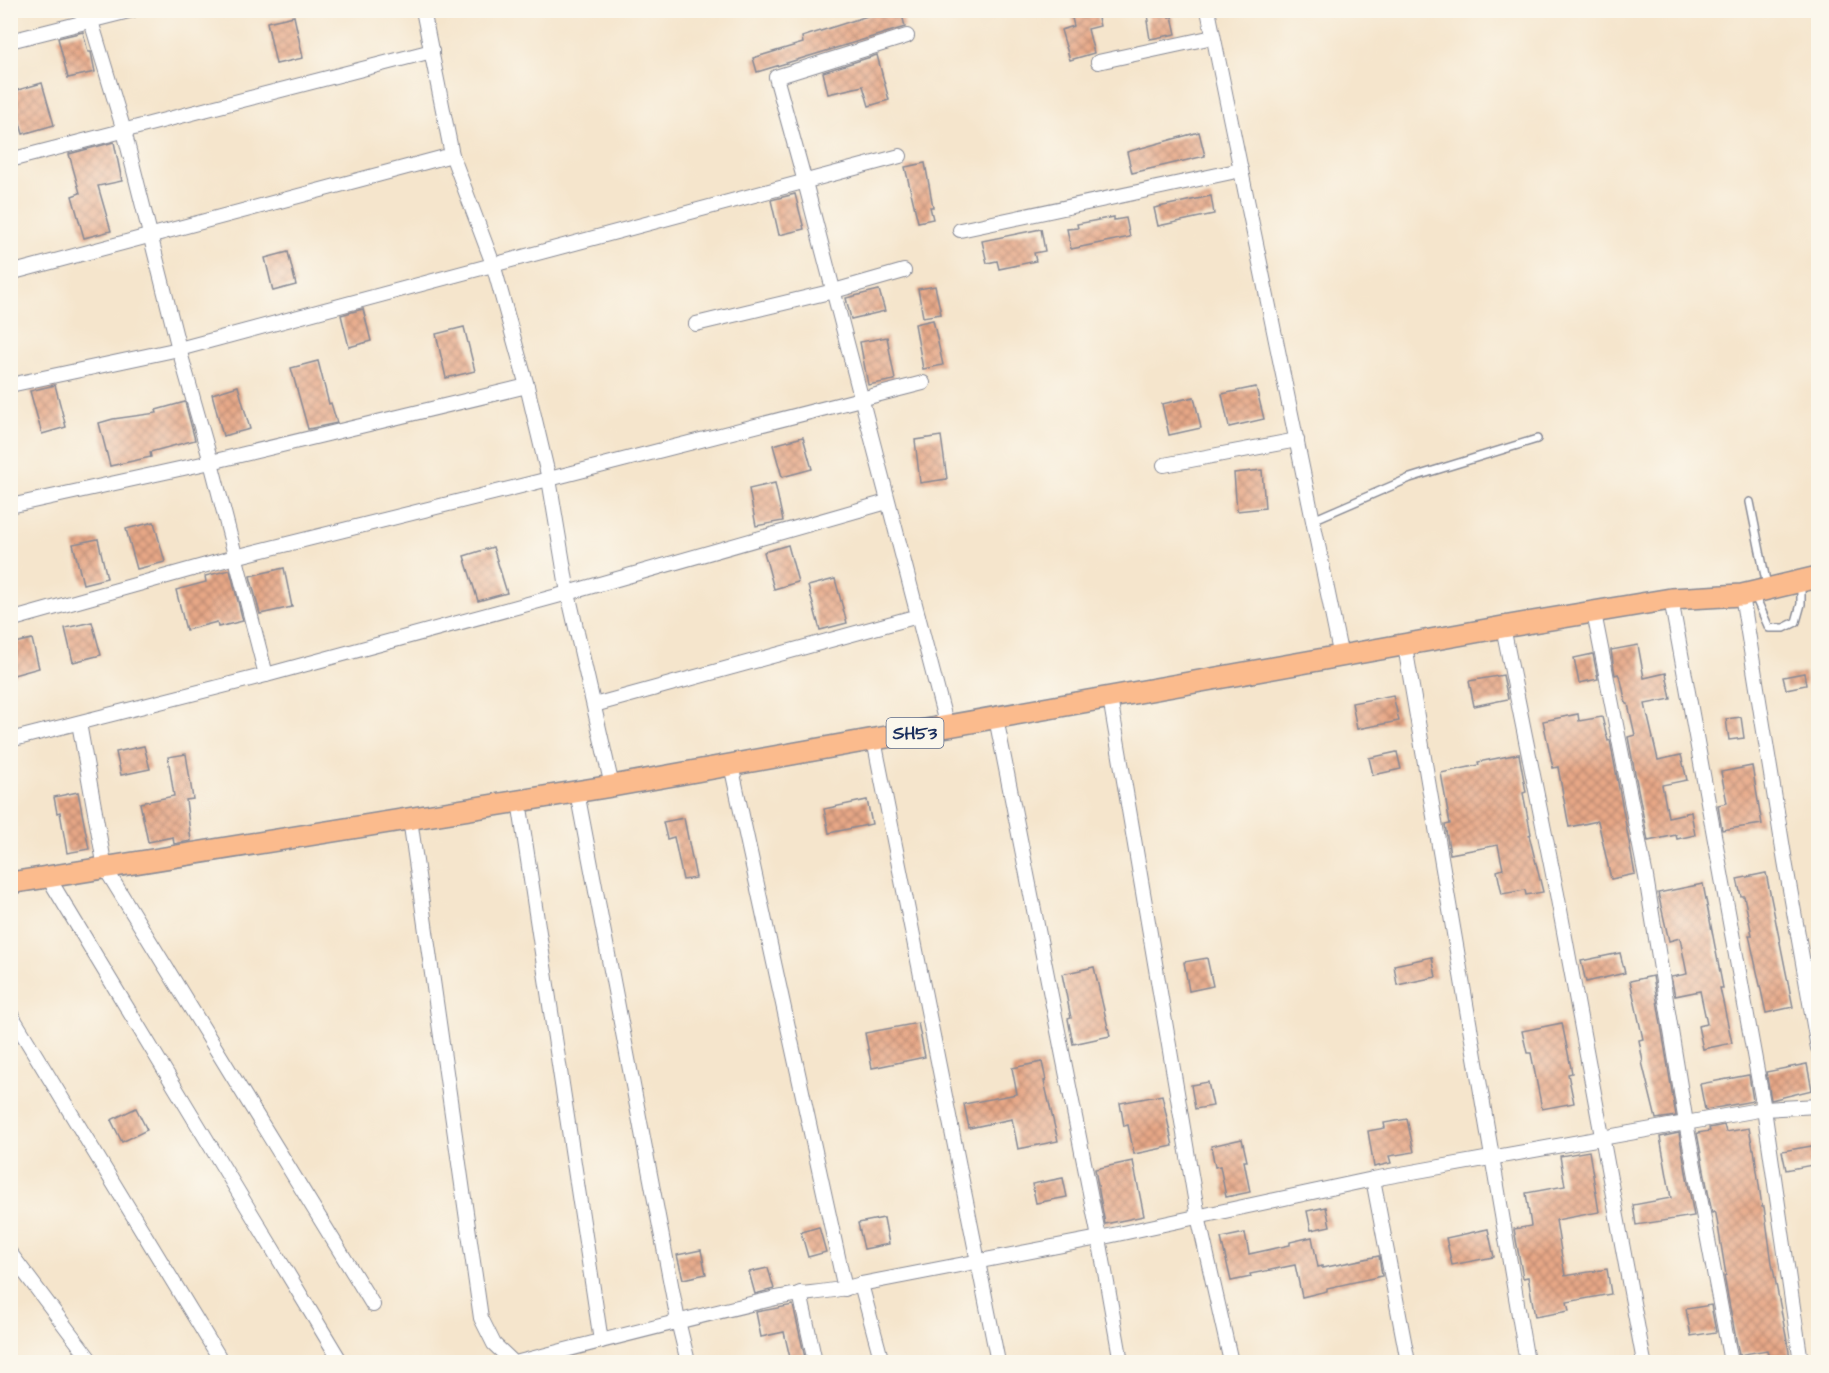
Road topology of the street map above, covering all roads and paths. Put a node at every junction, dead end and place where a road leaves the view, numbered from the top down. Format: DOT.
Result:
graph roads {
  1 [pos="133,10"];
  2 [pos="423,10"];
  3 [pos="1208,10"];
  4 [pos="91,21"];
  5 [pos="907,36"];
  6 [pos="1213,37"];
  7 [pos="10,41"];
  8 [pos="432,51"];
  9 [pos="1098,62"];
  10 [pos="124,131"];
  11 [pos="452,155"];
  12 [pos="900,156"];
  13 [pos="10,160"];
  14 [pos="1241,170"];
  15 [pos="806,182"];
  16 [pos="960,230"];
  17 [pos="150,235"];
  18 [pos="493,264"];
  19 [pos="904,271"];
  20 [pos="10,273"];
  21 [pos="834,291"];
  22 [pos="696,324"];
  23 [pos="179,349"];
  24 [pos="923,383"];
  25 [pos="10,385"];
  26 [pos="526,386"];
  27 [pos="862,398"];
  28 [pos="1537,439"];
  29 [pos="1297,440"];
  30 [pos="211,462"];
  31 [pos="1164,465"];
  32 [pos="549,479"];
  33 [pos="887,502"];
  34 [pos="1750,502"];
  35 [pos="10,506"];
  36 [pos="1313,520"];
  37 [pos="235,557"];
  38 [pos="1810,579"];
  39 [pos="1754,592"];
  40 [pos="568,593"];
  41 [pos="1671,599"];
  42 [pos="1594,613"];
  43 [pos="918,616"];
  44 [pos="10,620"];
  45 [pos="1503,627"];
  46 [pos="1405,646"];
  47 [pos="1341,657"];
  48 [pos="266,675"];
  49 [pos="1110,698"];
  50 [pos="594,705"];
  51 [pos="996,718"];
  52 [pos="79,723"];
  53 [pos="947,727"];
  54 [pos="10,740"];
  55 [pos="874,740"];
  56 [pos="731,765"];
  57 [pos="612,786"];
  58 [pos="577,792"];
  59 [pos="519,801"];
  60 [pos="411,819"];
  61 [pos="105,868"];
  62 [pos="48,877"];
  63 [pos="10,883"];
  64 [pos="10,1013"];
  65 [pos="1816,1020"];
  66 [pos="1818,1048"];
  67 [pos="1818,1106"];
  68 [pos="1764,1109"];
  69 [pos="1686,1123"];
  70 [pos="1602,1138"];
  71 [pos="1492,1158"];
  72 [pos="1373,1179"];
  73 [pos="1198,1216"];
  74 [pos="1099,1238"];
  75 [pos="10,1253"];
  76 [pos="977,1260"];
  77 [pos="861,1284"];
  78 [pos="845,1289"];
  79 [pos="800,1293"];
  80 [pos="373,1305"];
  81 [pos="678,1321"];
  82 [pos="601,1341"];
  83 [pos="92,1362"];
  84 [pos="222,1362"];
  85 [pos="340,1362"];
  86 [pos="513,1362"];
  87 [pos="519,1362"];
  88 [pos="688,1362"];
  89 [pos="815,1362"];
  90 [pos="882,1362"];
  91 [pos="998,1362"];
  92 [pos="1121,1362"];
  93 [pos="1231,1362"];
  94 [pos="1408,1362"];
  95 [pos="1527,1362"];
  96 [pos="1644,1362"];
  97 [pos="1731,1362"];
  98 [pos="1801,1362"];
  1 -- 4 [label="street"];
  2 -- 8 [label="street"];
  3 -- 6 [label="street"];
  4 -- 7 [label="street"];
  4 -- 10 [label="street"];
  5 -- 15 [label="street"];
  6 -- 9 [label="street"];
  6 -- 14 [label="street"];
  8 -- 10 [label="street"];
  8 -- 11 [label="street"];
  10 -- 13 [label="street"];
  10 -- 17 [label="street"];
  11 -- 17 [label="street"];
  11 -- 18 [label="street"];
  12 -- 15 [label="street"];
  14 -- 16 [label="street"];
  14 -- 29 [label="street"];
  15 -- 18 [label="street"];
  15 -- 21 [label="street"];
  17 -- 20 [label="street"];
  17 -- 23 [label="street"];
  18 -- 23 [label="street"];
  18 -- 26 [label="street"];
  19 -- 21 [label="street"];
  21 -- 22 [label="street"];
  21 -- 27 [label="street"];
  23 -- 25 [label="street"];
  23 -- 30 [label="street"];
  24 -- 27 [label="street"];
  26 -- 30 [label="street"];
  26 -- 32 [label="street"];
  27 -- 32 [label="street"];
  27 -- 33 [label="street"];
  28 -- 36 [label="lane"];
  29 -- 31 [label="street"];
  29 -- 36 [label="street"];
  30 -- 35 [label="street"];
  30 -- 37 [label="street"];
  32 -- 37 [label="street"];
  32 -- 40 [label="street"];
  33 -- 40 [label="street"];
  33 -- 43 [label="street"];
  34 -- 39 [label="lane"];
  36 -- 47 [label="street"];
  37 -- 44 [label="street"];
  37 -- 48 [label="street"];
  38 -- 39 [label="main road, SH53"];
  38 -- 39 [label="lane"];
  39 -- 41 [label="main road, SH53"];
  39 -- 65 [label="street"];
  40 -- 48 [label="street"];
  40 -- 50 [label="street"];
  41 -- 42 [label="main road, SH53"];
  41 -- 68 [label="street"];
  42 -- 45 [label="main road, SH53"];
  42 -- 69 [label="street"];
  43 -- 50 [label="street"];
  43 -- 53 [label="street"];
  45 -- 46 [label="main road, SH53"];
  45 -- 70 [label="street"];
  46 -- 47 [label="main road, SH53"];
  46 -- 71 [label="street"];
  47 -- 49 [label="main road, SH53"];
  48 -- 52 [label="street"];
  49 -- 51 [label="main road, SH53"];
  49 -- 73 [label="street"];
  50 -- 57 [label="street"];
  51 -- 53 [label="main road, SH53"];
  51 -- 74 [label="street"];
  52 -- 54 [label="street"];
  52 -- 61 [label="street"];
  53 -- 55 [label="main road, SH53"];
  55 -- 56 [label="main road, SH53"];
  55 -- 76 [label="street"];
  56 -- 57 [label="main road, SH53"];
  56 -- 78 [label="street"];
  57 -- 58 [label="main road, SH53"];
  58 -- 59 [label="main road, SH53"];
  58 -- 81 [label="street"];
  59 -- 60 [label="main road, SH53"];
  59 -- 82 [label="street"];
  60 -- 61 [label="main road, SH53"];
  60 -- 86 [label="street"];
  61 -- 62 [label="main road, SH53"];
  61 -- 80 [label="street"];
  62 -- 63 [label="main road, SH53"];
  62 -- 85 [label="street"];
  64 -- 84 [label="street"];
  65 -- 66 [label="street"];
  67 -- 68 [label="street"];
  68 -- 69 [label="street"];
  68 -- 98 [label="street"];
  69 -- 70 [label="street"];
  69 -- 97 [label="street"];
  70 -- 71 [label="street"];
  70 -- 96 [label="street"];
  71 -- 72 [label="street"];
  71 -- 95 [label="street"];
  72 -- 73 [label="street"];
  72 -- 94 [label="street"];
  73 -- 74 [label="street"];
  73 -- 93 [label="street"];
  74 -- 76 [label="street"];
  74 -- 92 [label="street"];
  75 -- 83 [label="street"];
  76 -- 77 [label="street"];
  76 -- 91 [label="street"];
  77 -- 78 [label="street"];
  77 -- 90 [label="street"];
  78 -- 79 [label="street"];
  79 -- 81 [label="street"];
  79 -- 89 [label="street"];
  81 -- 82 [label="street"];
  81 -- 88 [label="street"];
  82 -- 87 [label="street"];
}
